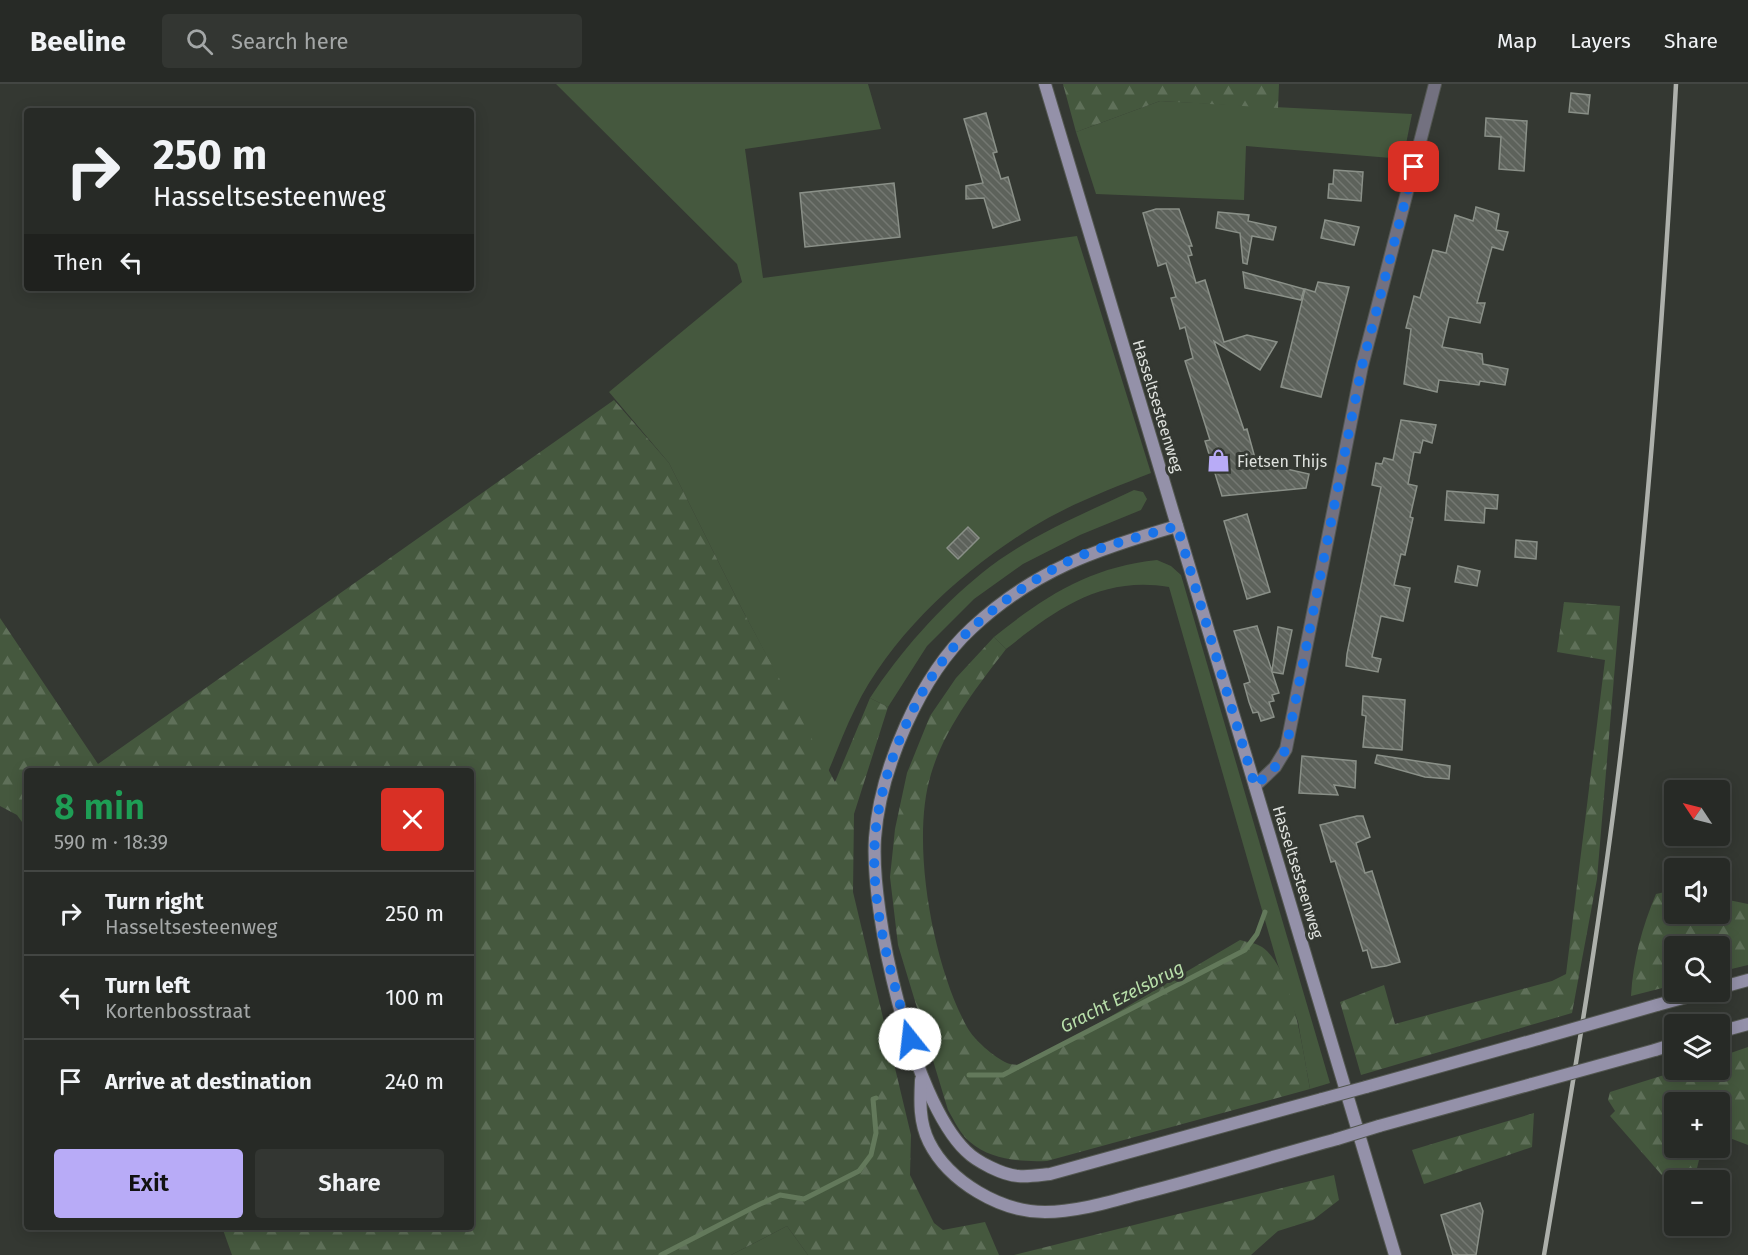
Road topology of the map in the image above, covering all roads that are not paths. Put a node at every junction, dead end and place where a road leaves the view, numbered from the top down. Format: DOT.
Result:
graph roads {
  1 [pos="1045,84"];
  2 [pos="1435,84"];
  3 [pos="1177,526"];
  4 [pos="1255,786"];
  5 [pos="1748,980"];
  6 [pos="1730,985"];
  7 [pos="1668,1002"];
  8 [pos="1748,1024"];
  9 [pos="1730,1029"];
  10 [pos="1664,1047"];
  11 [pos="921,1078"];
  12 [pos="1395,1255"];
  1 -- 3 [label="main road, Hasseltsesteenweg"];
  2 -- 4 [label="street"];
  3 -- 4 [label="main road, Hasseltsesteenweg"];
  3 -- 11 [label="main road"];
  4 -- 12 [label="main road, Hasseltsesteenweg"];
  5 -- 6 [label="main road"];
  7 -- 11 [label="main road, bridge"];
  8 -- 9 [label="main road"];
  10 -- 11 [label="main road, bridge"];
}
